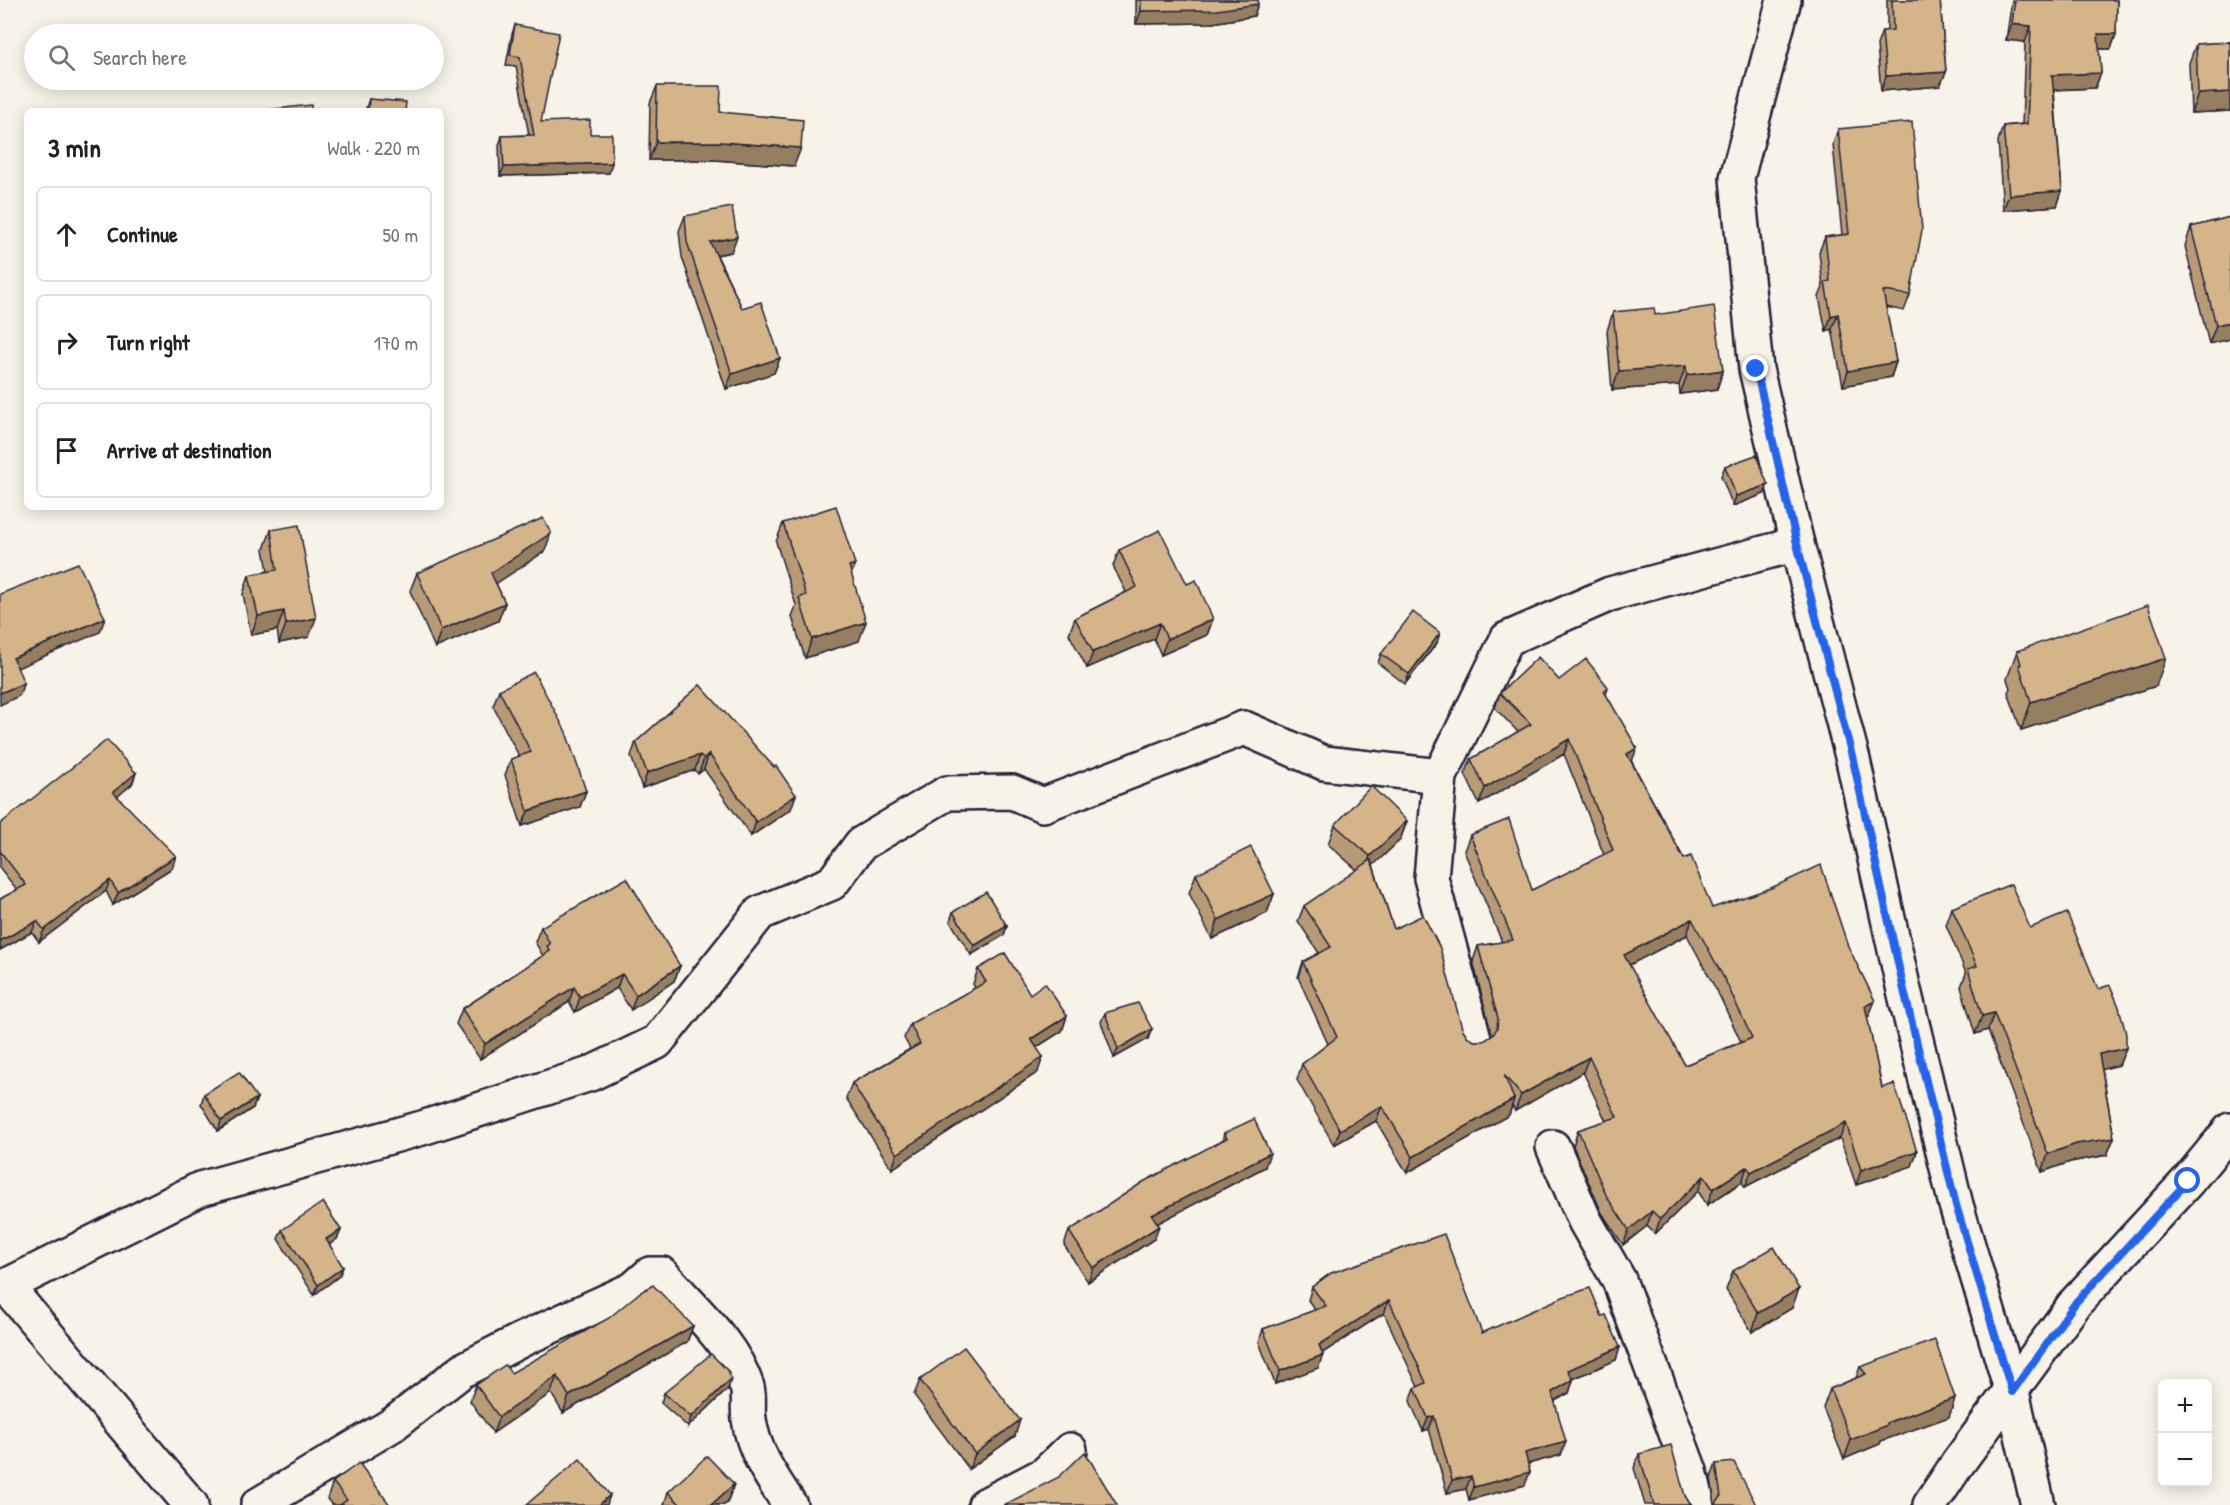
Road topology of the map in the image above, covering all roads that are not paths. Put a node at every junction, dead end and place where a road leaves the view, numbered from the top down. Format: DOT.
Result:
graph roads {
  1 [pos="1784,0"];
  2 [pos="1797,544"];
  3 [pos="1440,776"];
  4 [pos="1474,1038"];
  5 [pos="2230,1130"];
  6 [pos="1553,1147"];
  7 [pos="3,1287"];
  8 [pos="2012,1392"];
  9 [pos="1070,1450"];
  10 [pos="191,1505"];
  11 [pos="258,1505"];
  12 [pos="790,1505"];
  13 [pos="985,1505"];
  14 [pos="1698,1505"];
  15 [pos="1930,1505"];
  16 [pos="2038,1505"];
  1 -- 2 [label="street"];
  2 -- 3 [label="street"];
  2 -- 8 [label="street"];
  3 -- 4 [label="street"];
  3 -- 7 [label="street"];
  5 -- 8 [label="street"];
  6 -- 14 [label="street"];
  7 -- 10 [label="street"];
  8 -- 15 [label="street"];
  8 -- 16 [label="street"];
  9 -- 13 [label="street"];
  11 -- 12 [label="street"];
}
